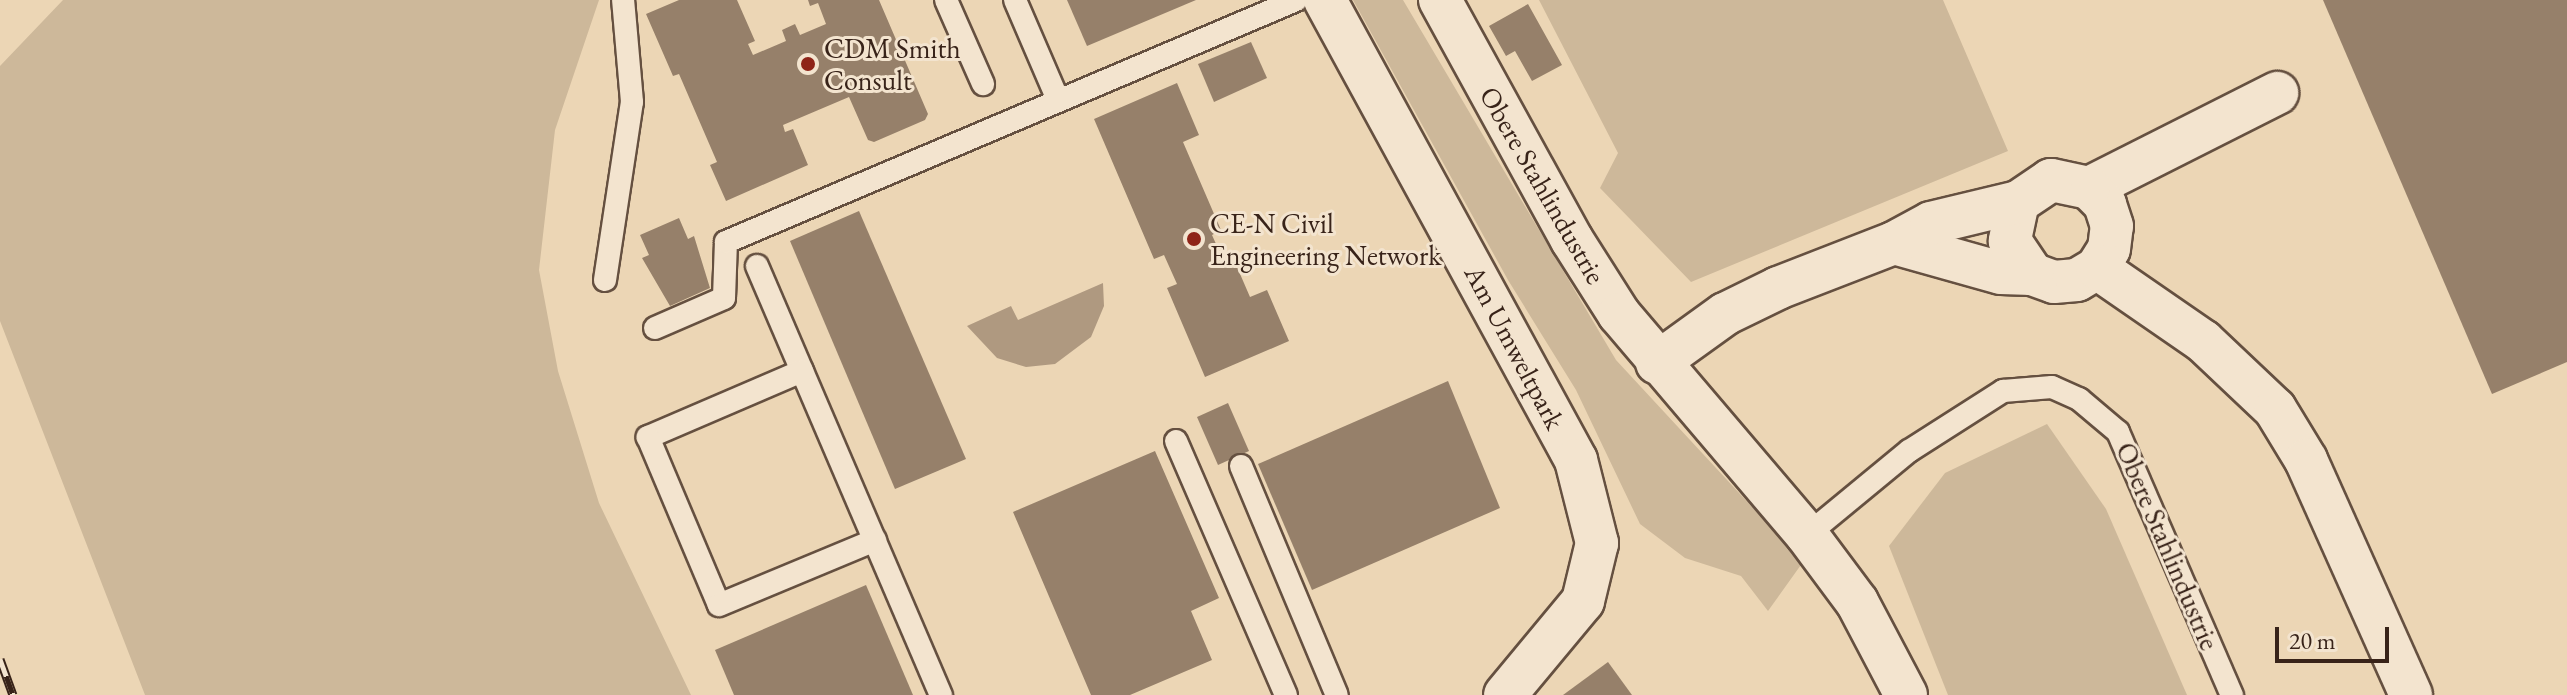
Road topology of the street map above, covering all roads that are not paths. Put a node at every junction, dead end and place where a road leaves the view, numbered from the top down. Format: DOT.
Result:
graph roads {
  1 [pos="623,0"];
  2 [pos="946,0"];
  3 [pos="1015,0"];
  4 [pos="1296,0"];
  5 [pos="1325,0"];
  6 [pos="1440,0"];
  7 [pos="983,84"];
  8 [pos="2277,93"];
  9 [pos="1058,100"];
  10 [pos="2089,188"];
  11 [pos="2018,202"];
  12 [pos="1894,243"];
  13 [pos="757,266"];
  14 [pos="2097,268"];
  15 [pos="2032,274"];
  16 [pos="605,280"];
  17 [pos="655,328"];
  18 [pos="1657,363"];
  19 [pos="802,371"];
  20 [pos="1176,441"];
  21 [pos="1241,466"];
  22 [pos="1807,535"];
  23 [pos="875,540"];
  24 [pos="941,695"];
  25 [pos="1286,695"];
  26 [pos="1337,695"];
  27 [pos="1505,695"];
  28 [pos="1906,695"];
  29 [pos="2232,695"];
  30 [pos="2411,695"];
  1 -- 16 [label="lane"];
  2 -- 7 [label="lane"];
  3 -- 9 [label="lane"];
  4 -- 9 [label="lane"];
  5 -- 27 [label="street, Am Umweltpark"];
  6 -- 18 [label="street, Obere Stahlindustrie"];
  8 -- 10 [label="street"];
  9 -- 17 [label="lane"];
  10 -- 11 [label="street"];
  10 -- 14 [label="street"];
  11 -- 12 [label="street"];
  11 -- 15 [label="street"];
  12 -- 15 [label="street"];
  12 -- 18 [label="street"];
  13 -- 19 [label="lane"];
  14 -- 15 [label="street"];
  14 -- 30 [label="street"];
  18 -- 22 [label="street, Obere Stahlindustrie"];
  19 -- 23 [label="lane"];
  19 -- 23 [label="lane"];
  20 -- 25 [label="lane"];
  21 -- 26 [label="lane"];
  22 -- 28 [label="street, Obere Stahlindustrie"];
  22 -- 29 [label="lane, Obere Stahlindustrie"];
  23 -- 24 [label="lane"];
}
